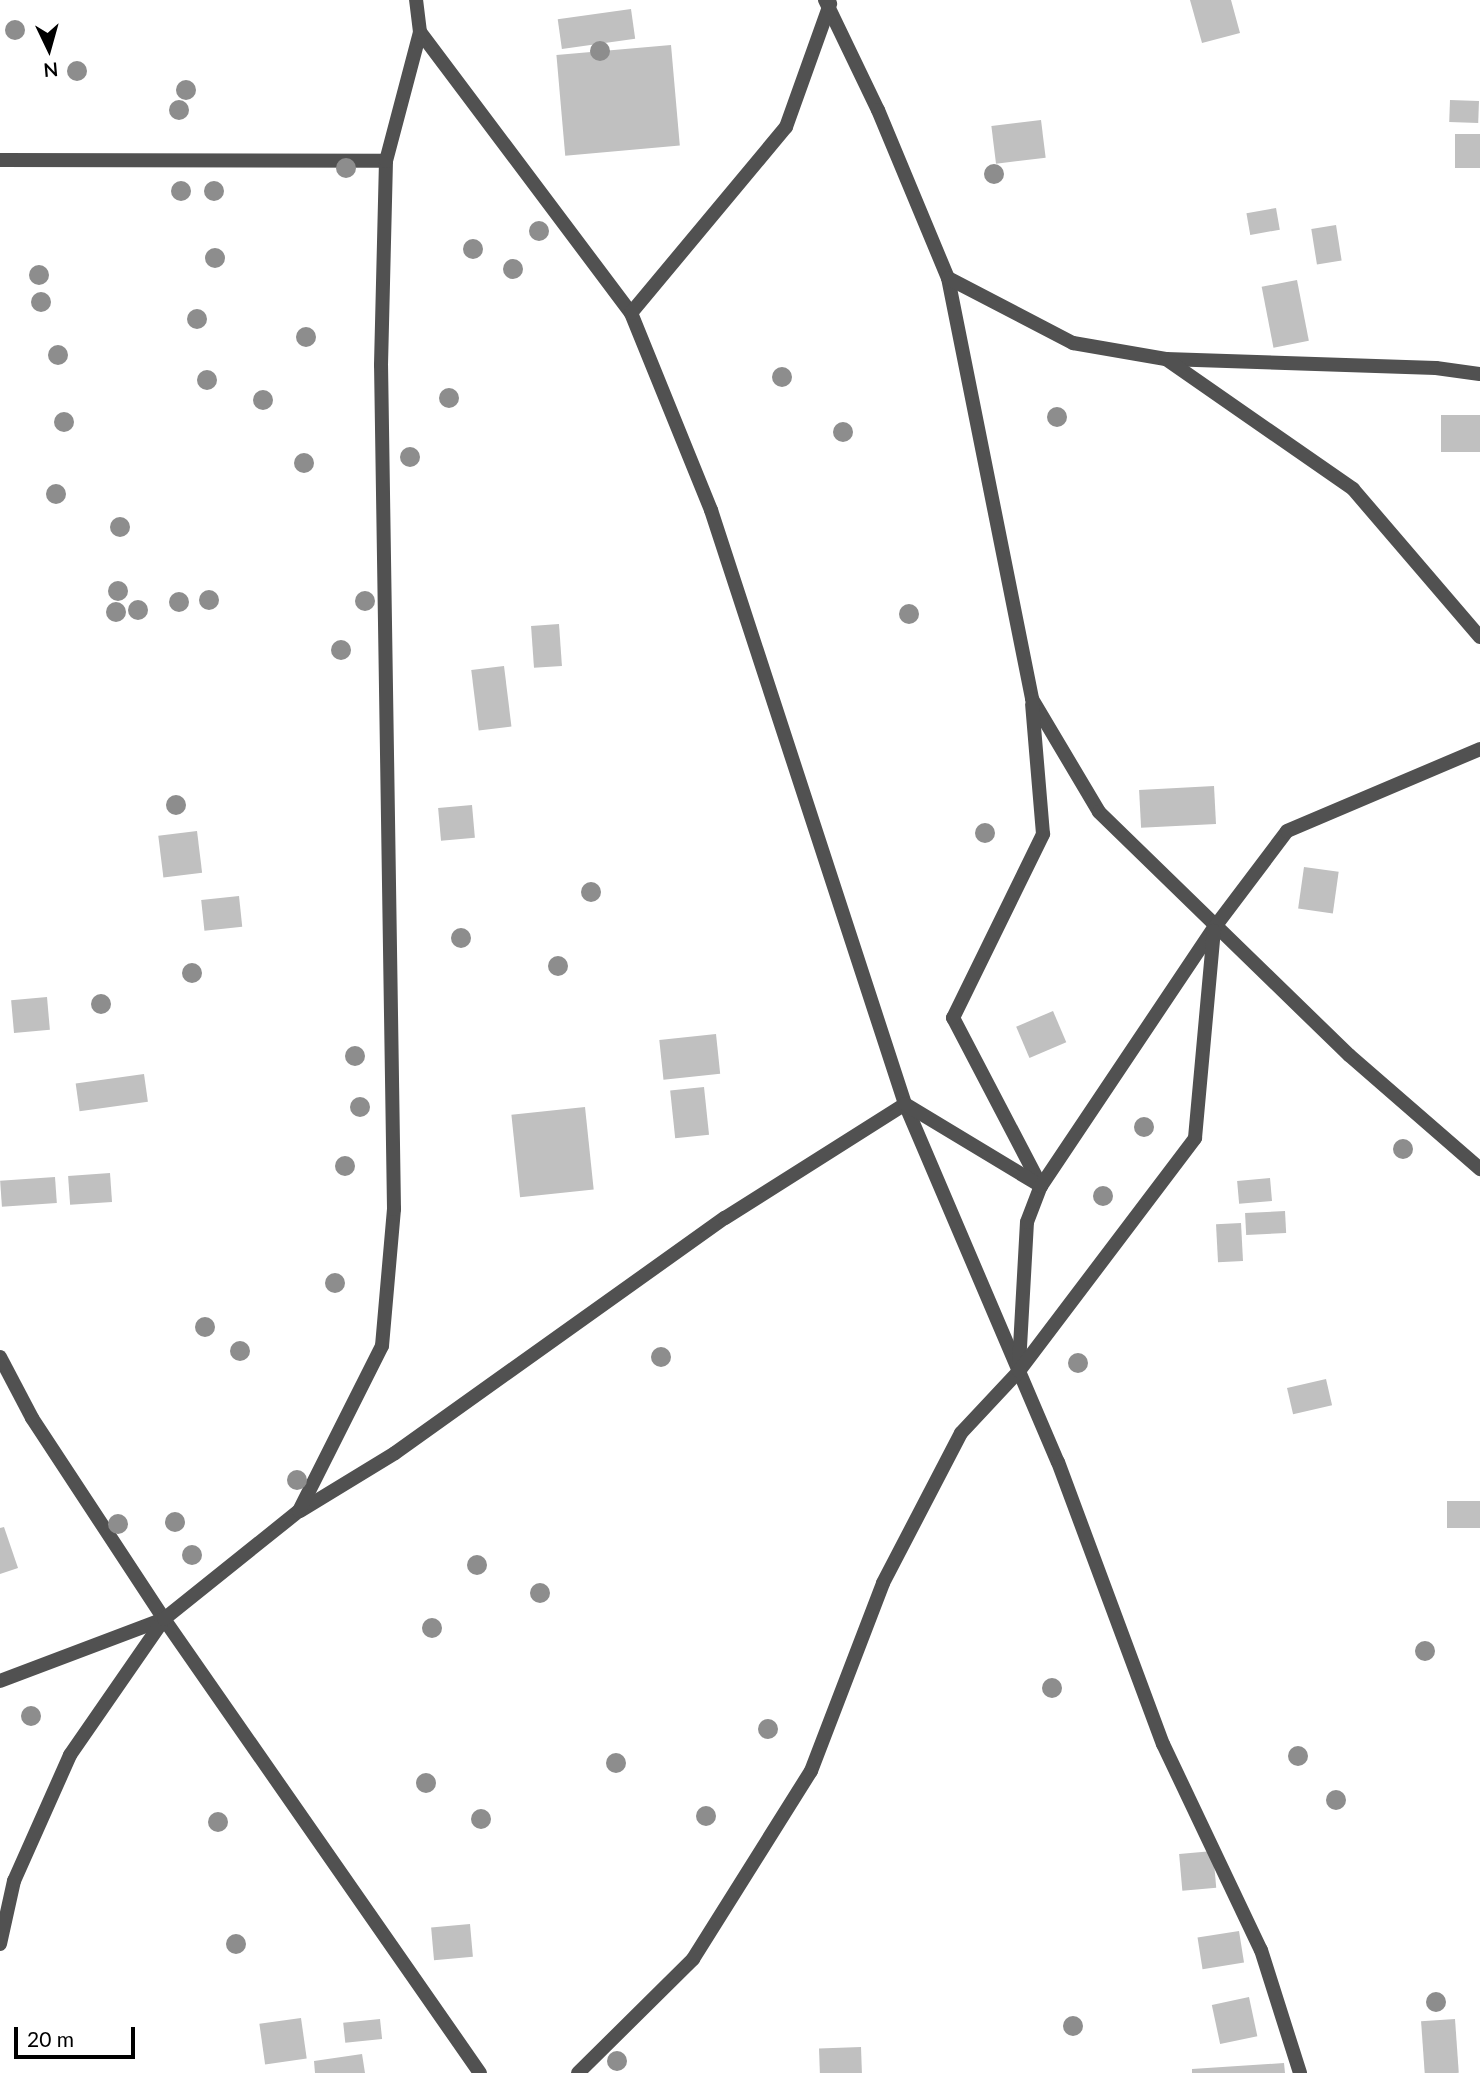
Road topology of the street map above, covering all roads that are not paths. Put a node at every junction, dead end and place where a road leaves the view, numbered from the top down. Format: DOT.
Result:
graph roads {
  1 [pos="415,0"];
  2 [pos="829,3"];
  3 [pos="420,32"];
  4 [pos="0,160"];
  5 [pos="386,161"];
  6 [pos="948,278"];
  7 [pos="631,313"];
  8 [pos="1166,359"];
  9 [pos="1480,374"];
  10 [pos="1480,637"];
  11 [pos="1032,699"];
  12 [pos="1480,749"];
  13 [pos="1214,928"];
  14 [pos="905,1104"];
  15 [pos="1480,1168"];
  16 [pos="1041,1186"];
  17 [pos="0,1357"];
  18 [pos="1019,1371"];
  19 [pos="299,1511"];
  20 [pos="164,1619"];
  21 [pos="0,1681"];
  22 [pos="0,1944"];
  23 [pos="480,2073"];
  24 [pos="578,2073"];
  25 [pos="1300,2073"];
  1 -- 3 [label="street"];
  2 -- 6 [label="street"];
  2 -- 7 [label="street"];
  3 -- 5 [label="street"];
  3 -- 7 [label="street"];
  4 -- 5 [label="street"];
  5 -- 19 [label="street"];
  6 -- 8 [label="street"];
  6 -- 11 [label="street"];
  7 -- 14 [label="street"];
  8 -- 9 [label="street"];
  8 -- 10 [label="street"];
  11 -- 13 [label="street"];
  11 -- 16 [label="street"];
  12 -- 13 [label="street"];
  13 -- 15 [label="street"];
  13 -- 16 [label="street"];
  13 -- 18 [label="street"];
  14 -- 16 [label="street"];
  14 -- 18 [label="street"];
  14 -- 19 [label="street"];
  16 -- 18 [label="street"];
  17 -- 20 [label="street"];
  18 -- 24 [label="street"];
  18 -- 25 [label="street"];
  19 -- 20 [label="street"];
  20 -- 21 [label="street"];
  20 -- 22 [label="street"];
  20 -- 23 [label="street"];
}
